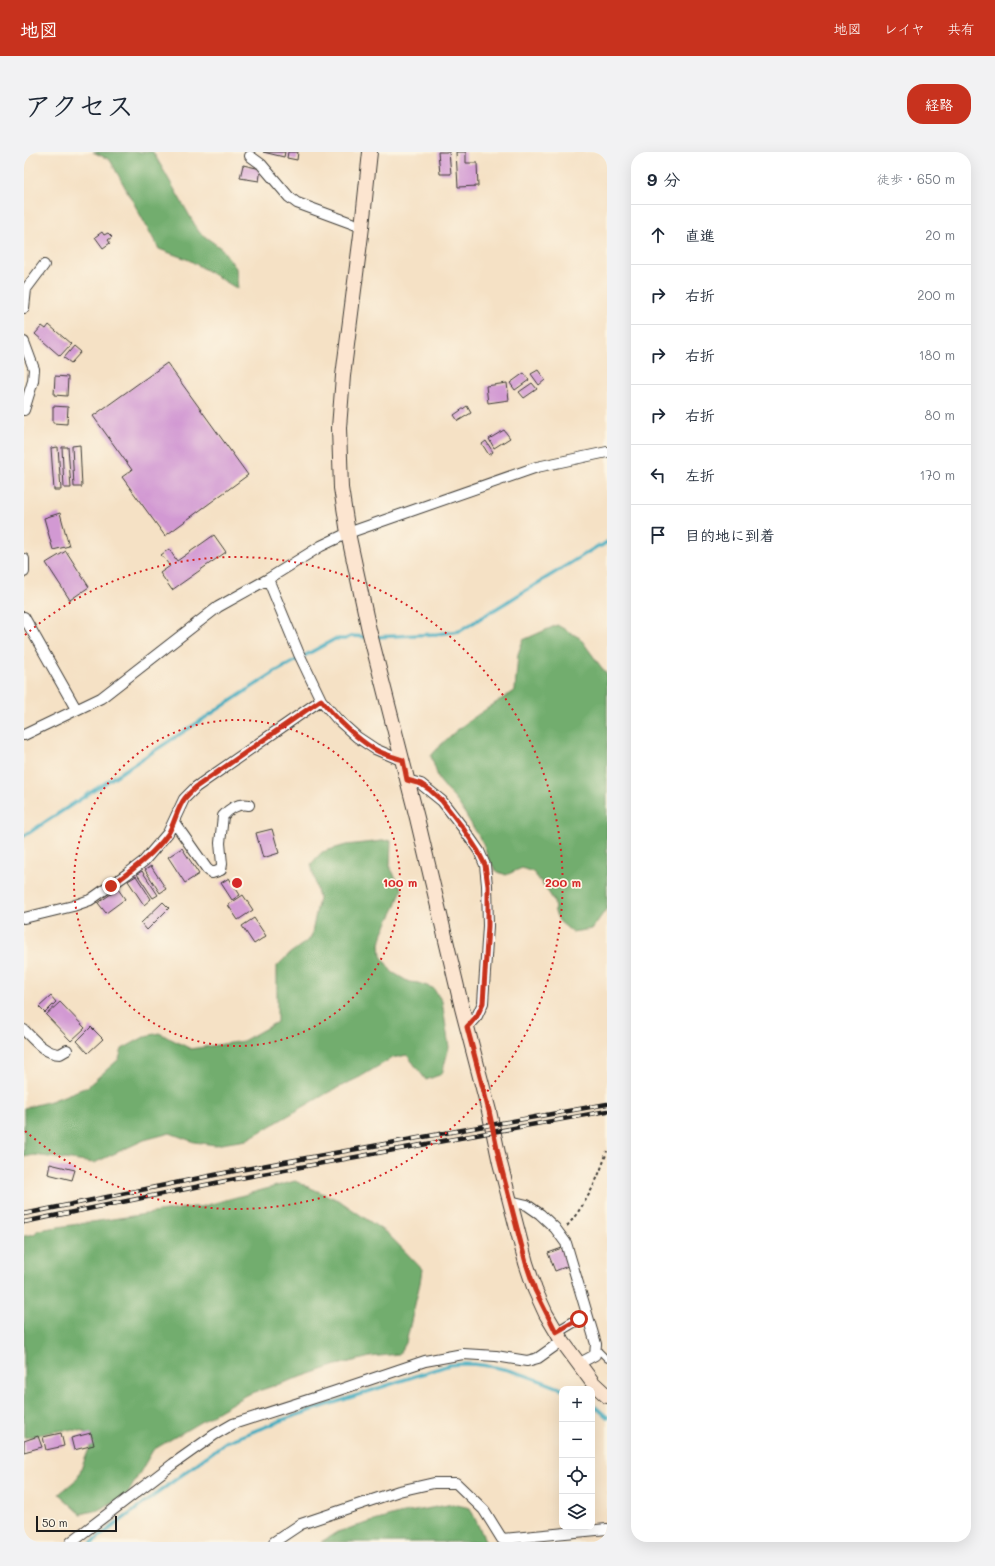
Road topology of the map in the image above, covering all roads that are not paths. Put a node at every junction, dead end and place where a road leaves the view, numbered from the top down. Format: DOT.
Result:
graph roads {
  1 [pos="370,152"];
  2 [pos="250,156"];
  3 [pos="362,227"];
  4 [pos="44,265"];
  5 [pos="24,308"];
  6 [pos="24,342"];
  7 [pos="24,410"];
  8 [pos="607,452"];
  9 [pos="348,533"];
  10 [pos="24,559"];
  11 [pos="24,572"];
  12 [pos="268,579"];
  13 [pos="24,617"];
  14 [pos="321,700"];
  15 [pos="76,709"];
  16 [pos="24,735"];
  17 [pos="403,760"];
  18 [pos="407,780"];
  19 [pos="249,805"];
  20 [pos="174,822"];
  21 [pos="24,918"];
  22 [pos="467,1027"];
  23 [pos="24,1030"];
  24 [pos="66,1050"];
  25 [pos="510,1201"];
  26 [pos="587,1314"];
  27 [pos="559,1337"];
  28 [pos="596,1350"];
  29 [pos="607,1359"];
  30 [pos="578,1364"];
  31 [pos="607,1396"];
  32 [pos="607,1529"];
  33 [pos="71,1542"];
  34 [pos="274,1542"];
  1 -- 3 [label="street"];
  2 -- 3 [label="street"];
  3 -- 9 [label="street"];
  4 -- 5 [label="street"];
  6 -- 7 [label="street"];
  8 -- 9 [label="street"];
  9 -- 12 [label="street"];
  9 -- 17 [label="street"];
  10 -- 11 [label="street"];
  12 -- 14 [label="street"];
  12 -- 15 [label="street"];
  13 -- 15 [label="street"];
  14 -- 17 [label="street"];
  14 -- 20 [label="street"];
  15 -- 16 [label="street"];
  17 -- 18 [label="street"];
  18 -- 22 [label="street"];
  18 -- 22 [label="street"];
  19 -- 20 [label="street"];
  20 -- 21 [label="street"];
  22 -- 25 [label="street"];
  23 -- 24 [label="street"];
  25 -- 26 [label="street"];
  25 -- 27 [label="street"];
  26 -- 27 [label="street"];
  26 -- 28 [label="street"];
  27 -- 30 [label="street"];
  27 -- 33 [label="street"];
  28 -- 29 [label="lane"];
  28 -- 30 [label="street"];
  30 -- 31 [label="street"];
  32 -- 34 [label="street"];
}
